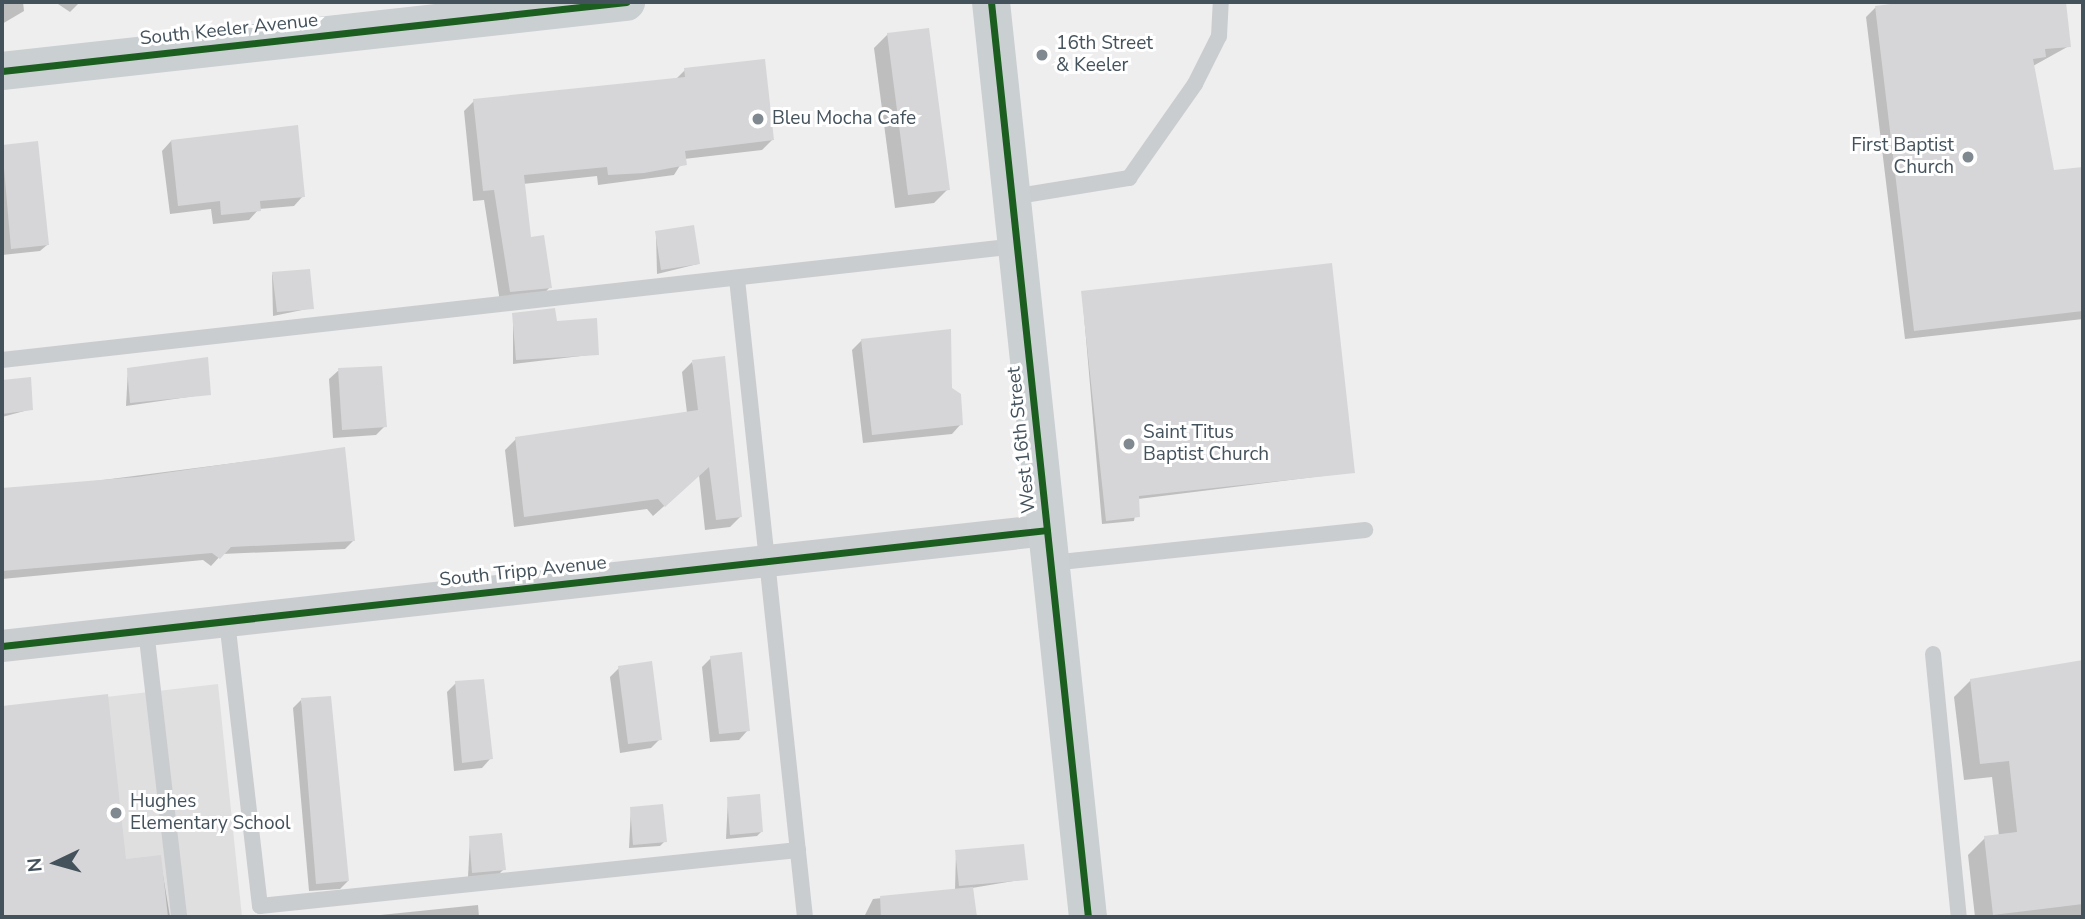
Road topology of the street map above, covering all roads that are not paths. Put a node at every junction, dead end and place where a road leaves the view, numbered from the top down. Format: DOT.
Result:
graph roads {
  1 [pos="626,2"];
  2 [pos="991,2"];
  3 [pos="1221,2"];
  4 [pos="2,71"];
  5 [pos="1012,197"];
  6 [pos="1017,246"];
  7 [pos="737,279"];
  8 [pos="2,360"];
  9 [pos="1365,530"];
  10 [pos="1049,546"];
  11 [pos="766,561"];
  12 [pos="227,621"];
  13 [pos="146,630"];
  14 [pos="2,646"];
  15 [pos="1933,654"];
  16 [pos="798,850"];
  17 [pos="178,917"];
  18 [pos="805,917"];
  19 [pos="1088,917"];
  20 [pos="1959,917"];
  1 -- 4 [label="street, South Keeler Avenue"];
  2 -- 5 [label="street, West 16th Street"];
  3 -- 5 [label="lane"];
  5 -- 6 [label="street, West 16th Street"];
  6 -- 7 [label="lane"];
  6 -- 10 [label="street, West 16th Street"];
  7 -- 8 [label="lane"];
  7 -- 11 [label="lane"];
  9 -- 10 [label="lane"];
  10 -- 11 [label="street, South Tripp Avenue"];
  10 -- 19 [label="street, West 16th Street"];
  11 -- 12 [label="street, South Tripp Avenue"];
  11 -- 16 [label="lane"];
  12 -- 13 [label="street, South Tripp Avenue"];
  12 -- 16 [label="lane"];
  13 -- 14 [label="street, South Tripp Avenue"];
  13 -- 17 [label="lane"];
  15 -- 20 [label="lane"];
  16 -- 18 [label="lane"];
}
